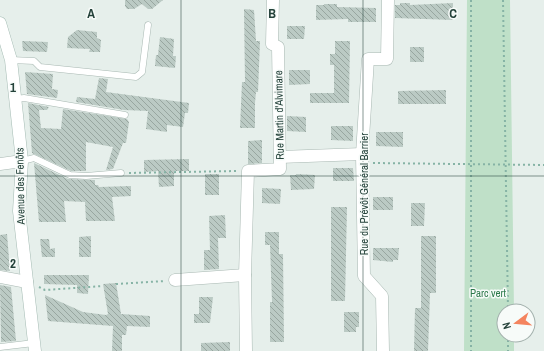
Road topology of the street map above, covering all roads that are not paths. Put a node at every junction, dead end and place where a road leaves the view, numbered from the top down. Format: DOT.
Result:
graph roads {
  1 [pos="273,0"];
  2 [pos="388,0"];
  3 [pos="0,22"];
  4 [pos="148,25"];
  5 [pos="12,60"];
  6 [pos="15,99"];
  7 [pos="125,115"];
  8 [pos="362,154"];
  9 [pos="280,157"];
  10 [pos="22,161"];
  11 [pos="0,164"];
  12 [pos="122,173"];
  13 [pos="246,275"];
  14 [pos="0,277"];
  15 [pos="175,280"];
  16 [pos="27,282"];
  17 [pos="0,347"];
  18 [pos="35,347"];
  19 [pos="246,351"];
  20 [pos="383,351"];
  1 -- 9 [label="street, Rue Martin d'Alvimare"];
  2 -- 8 [label="street, Rue du Prévôt Général Barrier"];
  3 -- 5 [label="street, Avenue des Fenôts"];
  4 -- 5 [label="lane"];
  5 -- 6 [label="street, Avenue des Fenôts"];
  6 -- 7 [label="lane"];
  6 -- 10 [label="street, Avenue des Fenôts"];
  8 -- 9 [label="street"];
  8 -- 20 [label="street, Rue du Prévôt Général Barrier"];
  9 -- 13 [label="street, Rue Martin d'Alvimare"];
  10 -- 11 [label="street"];
  10 -- 12 [label="lane"];
  10 -- 16 [label="street, Avenue des Fenôts"];
  13 -- 15 [label="street"];
  13 -- 19 [label="street"];
  14 -- 16 [label="street"];
  16 -- 18 [label="street, Avenue des Fenôts"];
  17 -- 18 [label="lane"];
}
